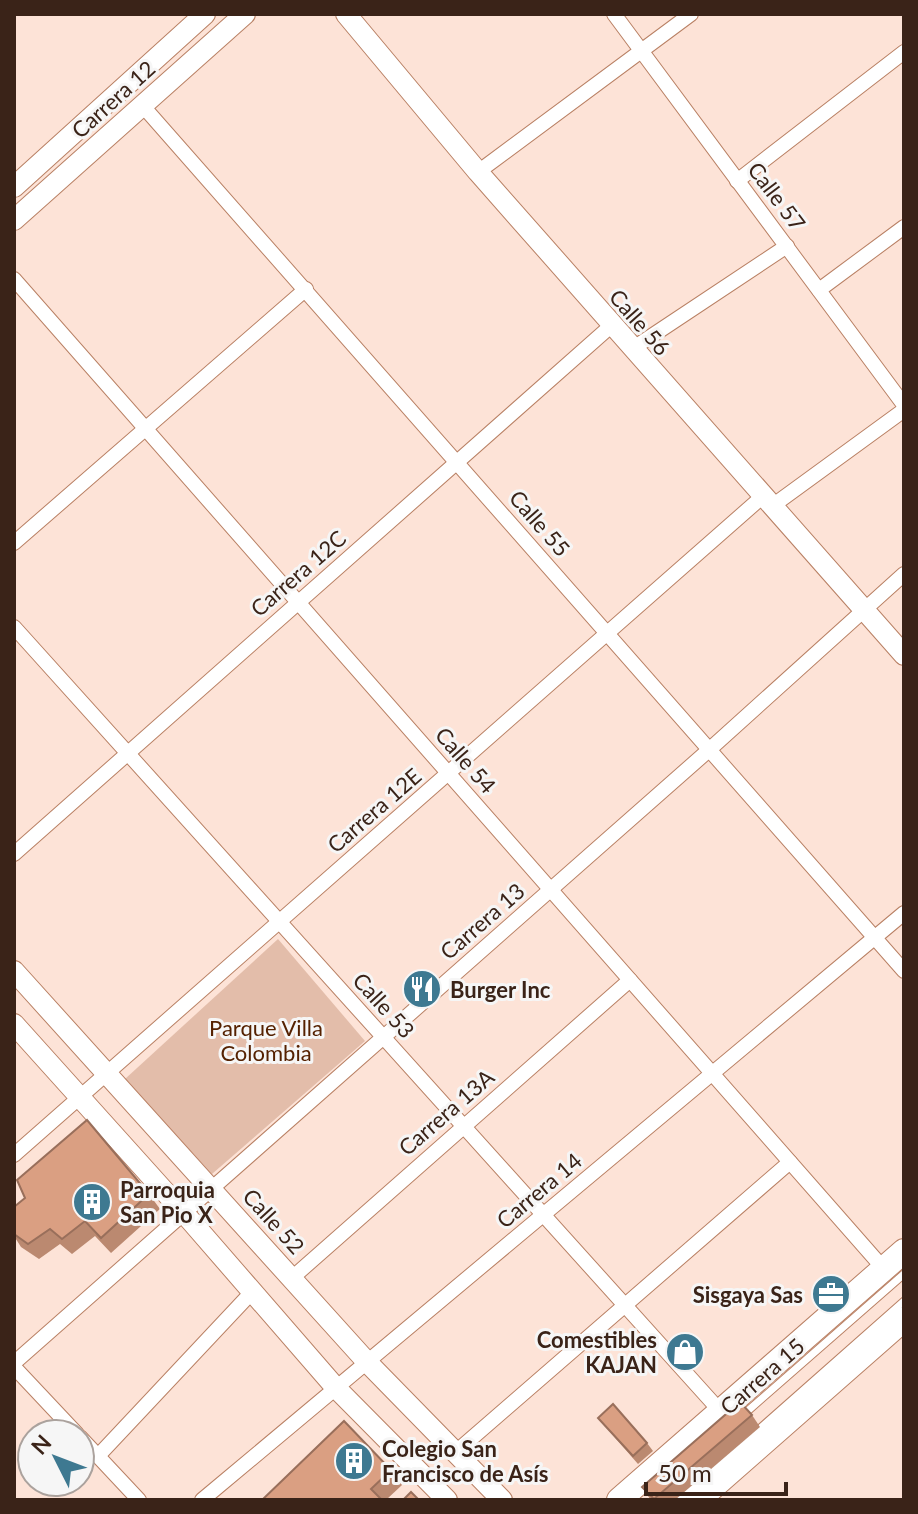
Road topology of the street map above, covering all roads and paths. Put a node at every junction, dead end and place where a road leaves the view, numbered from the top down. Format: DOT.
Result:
graph roads {
  1 [pos="205,14"];
  2 [pos="245,14"];
  3 [pos="346,14"];
  4 [pos="614,14"];
  5 [pos="691,14"];
  6 [pos="642,50"];
  7 [pos="904,52"];
  8 [pos="142,105"];
  9 [pos="478,172"];
  10 [pos="737,181"];
  11 [pos="14,187"];
  12 [pos="14,220"];
  13 [pos="904,227"];
  14 [pos="787,246"];
  15 [pos="14,279"];
  16 [pos="306,289"];
  17 [pos="819,290"];
  18 [pos="612,325"];
  19 [pos="632,349"];
  20 [pos="904,407"];
  21 [pos="146,429"];
  22 [pos="457,462"];
  23 [pos="766,502"];
  24 [pos="14,543"];
  25 [pos="904,574"];
  26 [pos="298,602"];
  27 [pos="865,611"];
  28 [pos="14,627"];
  29 [pos="607,633"];
  30 [pos="904,655"];
  31 [pos="710,749"];
  32 [pos="127,753"];
  33 [pos="448,773"];
  34 [pos="14,854"];
  35 [pos="551,890"];
  36 [pos="904,913"];
  37 [pos="280,922"];
  38 [pos="875,938"];
  39 [pos="14,971"];
  40 [pos="904,971"];
  41 [pos="630,980"];
  42 [pos="14,1024"];
  43 [pos="383,1037"];
  44 [pos="713,1073"];
  45 [pos="107,1074"];
  46 [pos="80,1098"];
  47 [pos="463,1126"];
  48 [pos="14,1155"];
  49 [pos="790,1162"];
  50 [pos="211,1188"];
  51 [pos="184,1213"];
  52 [pos="543,1215"];
  53 [pos="904,1251"];
  54 [pos="894,1271"];
  55 [pos="292,1278"];
  56 [pos="252,1292"];
  57 [pos="904,1301"];
  58 [pos="625,1305"];
  59 [pos="904,1319"];
  60 [pos="367,1362"];
  61 [pos="14,1365"];
  62 [pos="336,1388"];
  63 [pos="731,1414"];
  64 [pos="63,1418"];
  65 [pos="457,1451"];
  66 [pos="98,1456"];
  67 [pos="139,1500"];
  68 [pos="202,1500"];
  69 [pos="447,1500"];
  70 [pos="502,1500"];
  71 [pos="619,1500"];
  72 [pos="679,1500"];
  73 [pos="698,1500"];
  1 -- 11 [label="street, Carrera 12"];
  2 -- 8 [label="street, Carrera 12"];
  3 -- 9 [label="street, Calle 56"];
  4 -- 6 [label="street, Calle 57"];
  5 -- 6 [label="street"];
  6 -- 9 [label="street"];
  6 -- 10 [label="street, Calle 57"];
  7 -- 10 [label="street"];
  8 -- 12 [label="street, Carrera 12"];
  8 -- 16 [label="street, Calle 55"];
  9 -- 18 [label="street, Calle 56"];
  10 -- 14 [label="street, Calle 57"];
  13 -- 17 [label="street"];
  14 -- 17 [label="street, Calle 57"];
  14 -- 19 [label="street"];
  15 -- 21 [label="street, Calle 54"];
  16 -- 21 [label="street"];
  16 -- 22 [label="street, Calle 55"];
  17 -- 20 [label="street, Calle 57"];
  18 -- 19 [label="street, Calle 56"];
  18 -- 22 [label="street, Carrera 12C"];
  19 -- 23 [label="street, Calle 56"];
  20 -- 23 [label="street, Carrera 12E"];
  21 -- 24 [label="street"];
  21 -- 26 [label="street, Calle 54"];
  22 -- 26 [label="street, Carrera 12C"];
  22 -- 29 [label="street, Calle 55"];
  23 -- 27 [label="street, Calle 56"];
  23 -- 29 [label="street, Carrera 12E"];
  25 -- 27 [label="street, Carrera 13"];
  26 -- 32 [label="street, Carrera 12C"];
  26 -- 33 [label="street, Calle 54"];
  27 -- 30 [label="street, Calle 56"];
  27 -- 31 [label="street, Carrera 13"];
  28 -- 32 [label="street, Calle 53"];
  29 -- 31 [label="street, Calle 55"];
  29 -- 33 [label="street, Carrera 12E"];
  31 -- 35 [label="street, Carrera 13"];
  31 -- 38 [label="street, Calle 55"];
  32 -- 34 [label="street, Carrera 12C"];
  32 -- 37 [label="street, Calle 53"];
  33 -- 35 [label="street, Calle 54"];
  33 -- 37 [label="street, Carrera 12E"];
  35 -- 41 [label="street, Calle 54"];
  35 -- 43 [label="street, Carrera 13"];
  36 -- 38 [label="street, Carrera 14"];
  37 -- 43 [label="street, Calle 53"];
  37 -- 45 [label="street, Carrera 12E"];
  38 -- 40 [label="street, Calle 55"];
  38 -- 44 [label="street, Carrera 14"];
  39 -- 45 [label="street, Calle 52"];
  41 -- 44 [label="street, Calle 54"];
  41 -- 47 [label="street, Carrera 13A"];
  42 -- 46 [label="street"];
  43 -- 47 [label="street, Calle 53"];
  43 -- 50 [label="street, Carrera 13"];
  44 -- 49 [label="street, Calle 54"];
  44 -- 52 [label="street, Carrera 14"];
  45 -- 46 [label="street, Carrera 12E"];
  45 -- 50 [label="street, Calle 52"];
  46 -- 48 [label="street, Carrera 12E"];
  46 -- 51 [label="street"];
  47 -- 52 [label="street, Calle 53"];
  47 -- 55 [label="street, Carrera 13A"];
  49 -- 54 [label="street, Calle 54"];
  49 -- 58 [label="street"];
  50 -- 51 [label="street, Carrera 13"];
  50 -- 55 [label="street, Calle 52"];
  51 -- 56 [label="street"];
  51 -- 61 [label="street, Carrera 13"];
  52 -- 58 [label="street, Calle 53"];
  52 -- 60 [label="street, Carrera 14"];
  53 -- 54 [label="main road, Carrera 15"];
  54 -- 63 [label="main road, Carrera 15"];
  55 -- 60 [label="street, Calle 52"];
  56 -- 62 [label="street"];
  56 -- 66 [label="street"];
  57 -- 72 [label="lane"];
  58 -- 63 [label="street, Calle 53"];
  58 -- 65 [label="street"];
  59 -- 73 [label="main road"];
  60 -- 62 [label="street, Carrera 14"];
  60 -- 65 [label="street, Calle 52"];
  61 -- 64 [label="street"];
  62 -- 68 [label="street, Carrera 14"];
  62 -- 69 [label="street"];
  63 -- 71 [label="main road, Carrera 15"];
  65 -- 70 [label="street, Calle 52"];
  66 -- 67 [label="street"];
}
